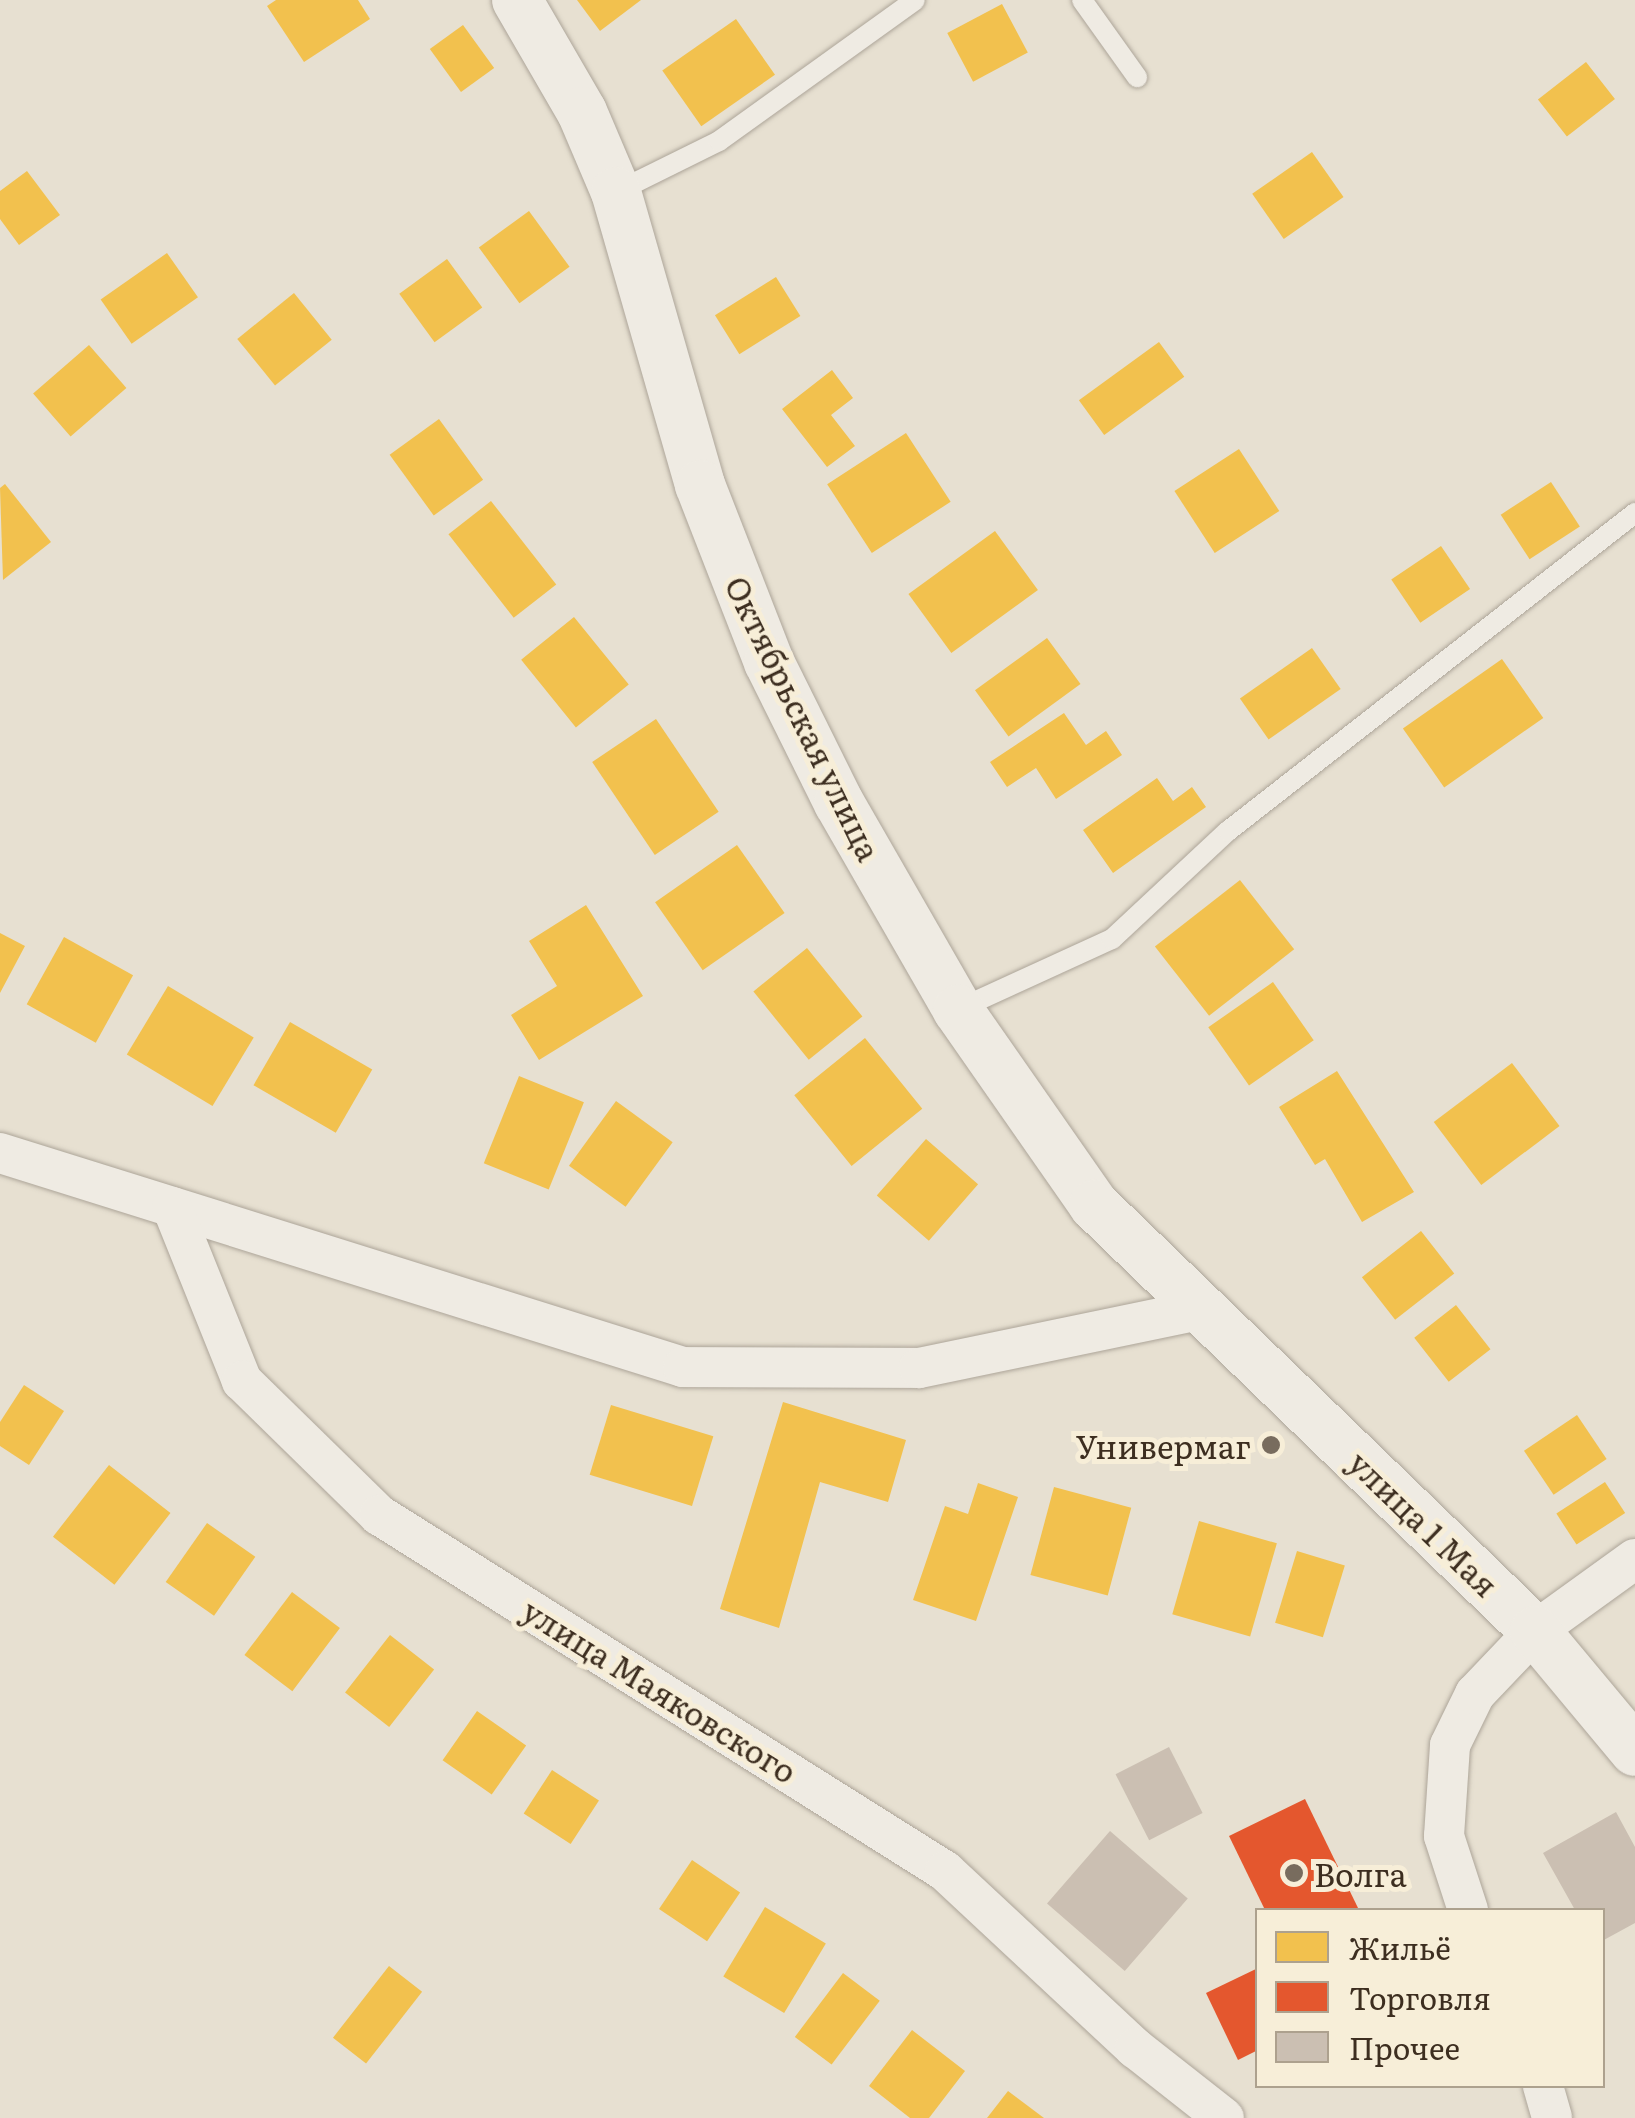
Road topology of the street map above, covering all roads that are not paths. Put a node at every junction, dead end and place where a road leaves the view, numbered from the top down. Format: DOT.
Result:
graph roads {
  1 [pos="517,0"];
  2 [pos="915,0"];
  3 [pos="1082,0"];
  4 [pos="1137,78"];
  5 [pos="616,192"];
  6 [pos="1635,514"];
  7 [pos="958,1010"];
  8 [pos="0,1153"];
  9 [pos="172,1207"];
  10 [pos="1198,1310"];
  11 [pos="1635,1559"];
  12 [pos="1535,1631"];
  13 [pos="1635,1751"];
  14 [pos="1467,1908"];
  15 [pos="1544,2088"];
  16 [pos="1224,2118"];
  17 [pos="1552,2118"];
  1 -- 5 [label="street, Октябрьская улица"];
  2 -- 5 [label="lane"];
  3 -- 4 [label="lane"];
  5 -- 7 [label="street, Октябрьская улица"];
  6 -- 7 [label="lane"];
  7 -- 10 [label="street, Октябрьская улица"];
  8 -- 9 [label="street"];
  9 -- 10 [label="street"];
  9 -- 16 [label="street, улица Маяковского"];
  10 -- 12 [label="street, улица 1 Мая"];
  11 -- 12 [label="street"];
  12 -- 13 [label="street, улица 1 Мая"];
  12 -- 14 [label="street"];
  15 -- 17 [label="street"];
}
